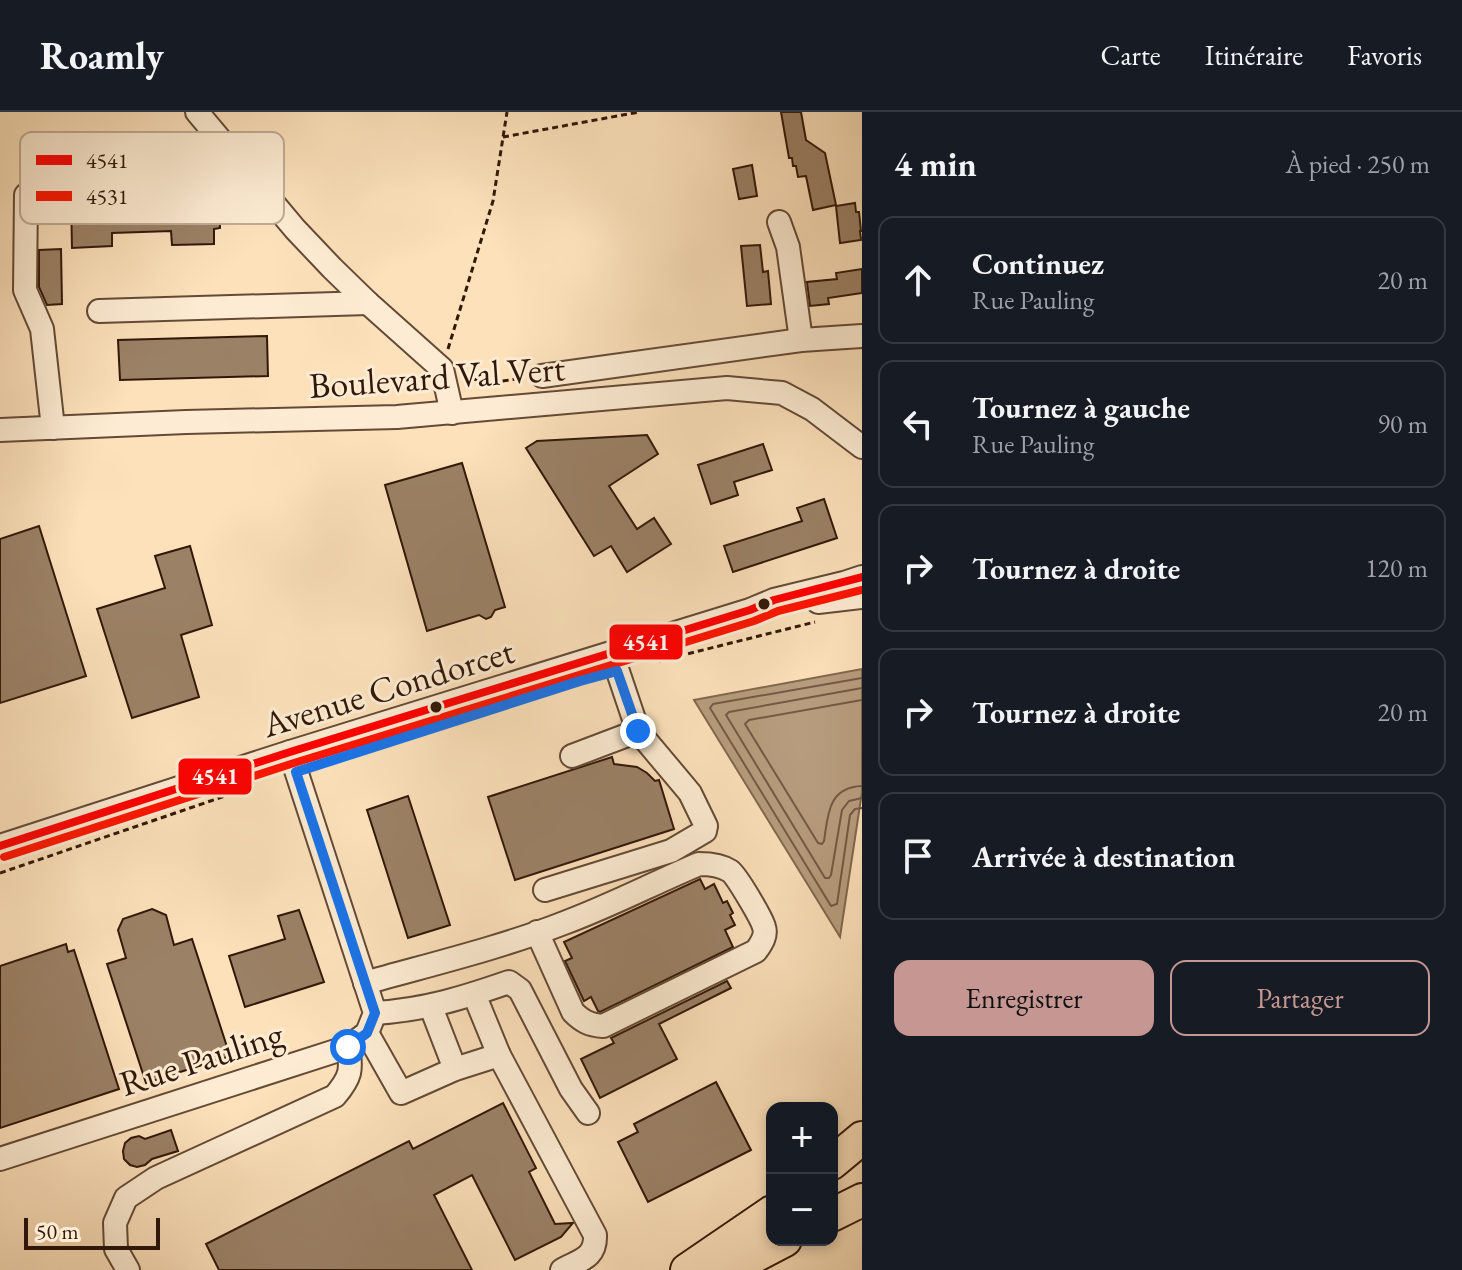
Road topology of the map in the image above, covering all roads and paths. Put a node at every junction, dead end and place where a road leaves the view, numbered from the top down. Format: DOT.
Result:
graph roads {
  1 [pos="197,112"];
  2 [pos="507,112"];
  3 [pos="639,112"];
  4 [pos="214,132"];
  5 [pos="503,137"];
  6 [pos="284,216"];
  7 [pos="779,222"];
  8 [pos="26,224"];
  9 [pos="368,303"];
  10 [pos="99,311"];
  11 [pos="862,336"];
  12 [pos="801,340"];
  13 [pos="442,369"];
  14 [pos="542,376"];
  15 [pos="452,413"];
  16 [pos="53,428"];
  17 [pos="0,430"];
  18 [pos="862,447"];
  19 [pos="862,577"];
  20 [pos="862,597"];
  21 [pos="750,610"];
  22 [pos="816,622"];
  23 [pos="614,663"];
  24 [pos="638,731"];
  25 [pos="290,752"];
  26 [pos="572,756"];
  27 [pos="228,795"];
  28 [pos="0,846"];
  29 [pos="0,873"];
  30 [pos="545,890"];
  31 [pos="537,932"];
  32 [pos="365,983"];
  33 [pos="474,994"];
  34 [pos="431,1007"];
  35 [pos="371,1023"];
  36 [pos="348,1047"];
  37 [pos="499,1055"];
  38 [pos="455,1069"];
  39 [pos="588,1113"];
  40 [pos="862,1138"];
  41 [pos="838,1158"];
  42 [pos="0,1159"];
  43 [pos="862,1200"];
  44 [pos="838,1212"];
  45 [pos="766,1216"];
  46 [pos="774,1246"];
  47 [pos="128,1270"];
  48 [pos="562,1270"];
  49 [pos="687,1270"];
  50 [pos="728,1270"];
  1 -- 4 [label="street"];
  2 -- 5 [label="path"];
  3 -- 5 [label="path"];
  5 -- 13 [label="path"];
  6 -- 9 [label="street"];
  7 -- 12 [label="street"];
  8 -- 16 [label="street"];
  9 -- 10 [label="street"];
  9 -- 13 [label="street"];
  11 -- 12 [label="street"];
  12 -- 14 [label="street"];
  13 -- 14 [label="path"];
  13 -- 15 [label="street"];
  15 -- 16 [label="street, Boulevard Val Vert"];
  15 -- 18 [label="street, Boulevard Val Vert"];
  16 -- 17 [label="street, Boulevard Val Vert"];
  19 -- 21 [label="street, Avenue Condorcet"];
  20 -- 21 [label="street, Avenue Condorcet"];
  21 -- 23 [label="street, Avenue Condorcet"];
  22 -- 23 [label="path"];
  23 -- 24 [label="street"];
  23 -- 25 [label="street, Avenue Condorcet"];
  24 -- 26 [label="street"];
  24 -- 30 [label="street"];
  25 -- 28 [label="street, Avenue Condorcet"];
  25 -- 32 [label="street"];
  27 -- 29 [label="path"];
  31 -- 31 [label="street"];
  31 -- 32 [label="street"];
  32 -- 35 [label="street"];
  33 -- 34 [label="street"];
  33 -- 37 [label="street"];
  33 -- 39 [label="street"];
  34 -- 35 [label="street"];
  34 -- 38 [label="street"];
  35 -- 36 [label="street, Rue Pauling"];
  35 -- 38 [label="street"];
  36 -- 42 [label="street, Rue Pauling"];
  36 -- 47 [label="street"];
  37 -- 38 [label="street"];
  37 -- 48 [label="street"];
  40 -- 41 [label="highway"];
  43 -- 44 [label="highway"];
  45 -- 49 [label="highway"];
  46 -- 50 [label="highway"];
}
